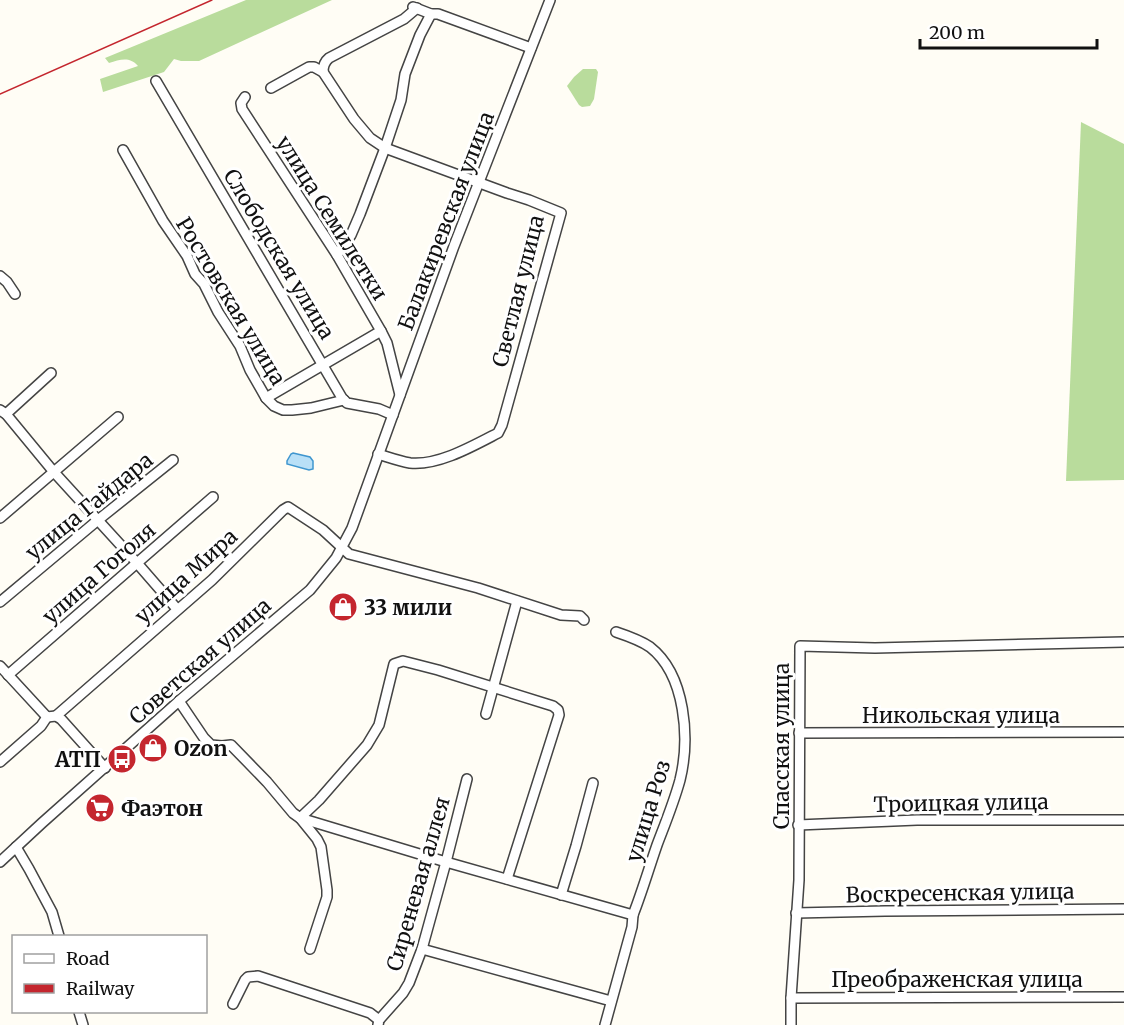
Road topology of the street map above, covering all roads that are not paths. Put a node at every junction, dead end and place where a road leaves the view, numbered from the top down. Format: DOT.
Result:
graph roads {
  1 [pos="550,0"];
  2 [pos="431,14"];
  3 [pos="531,48"];
  4 [pos="323,72"];
  5 [pos="156,81"];
  6 [pos="270,88"];
  7 [pos="245,97"];
  8 [pos="385,148"];
  9 [pos="123,150"];
  10 [pos="478,182"];
  11 [pos="337,255"];
  12 [pos="0,276"];
  13 [pos="15,294"];
  14 [pos="381,331"];
  15 [pos="323,365"];
  16 [pos="51,373"];
  17 [pos="400,396"];
  18 [pos="266,398"];
  19 [pos="344,400"];
  20 [pos="1,411"];
  21 [pos="393,415"];
  22 [pos="118,417"];
  23 [pos="378,454"];
  24 [pos="173,460"];
  25 [pos="53,471"];
  26 [pos="213,497"];
  27 [pos="0,518"];
  28 [pos="98,519"];
  29 [pos="342,548"];
  30 [pos="138,563"];
  31 [pos="517,601"];
  32 [pos="0,602"];
  33 [pos="177,609"];
  34 [pos="584,620"];
  35 [pos="616,632"];
  36 [pos="1124,642"];
  37 [pos="0,666"];
  38 [pos="8,675"];
  39 [pos="494,688"];
  40 [pos="179,701"];
  41 [pos="486,714"];
  42 [pos="52,717"];
  43 [pos="1124,732"];
  44 [pos="799,733"];
  45 [pos="0,762"];
  46 [pos="105,768"];
  47 [pos="467,779"];
  48 [pos="593,783"];
  49 [pos="300,818"];
  50 [pos="1124,820"];
  51 [pos="798,825"];
  52 [pos="16,848"];
  53 [pos="0,862"];
  54 [pos="446,862"];
  55 [pos="507,879"];
  56 [pos="561,894"];
  57 [pos="1124,909"];
  58 [pos="796,914"];
  59 [pos="633,915"];
  60 [pos="59,935"];
  61 [pos="310,949"];
  62 [pos="422,949"];
  63 [pos="1124,997"];
  64 [pos="791,998"];
  65 [pos="611,1001"];
  66 [pos="233,1004"];
  67 [pos="378,1023"];
  68 [pos="605,1025"];
  69 [pos="791,1025"];
  1 -- 3 [label="street, Балакиревская улица"];
  2 -- 3 [label="street"];
  2 -- 4 [label="street"];
  2 -- 8 [label="street"];
  3 -- 10 [label="street, Балакиревская улица"];
  4 -- 6 [label="street"];
  4 -- 8 [label="street"];
  5 -- 15 [label="street, Слободская улица"];
  7 -- 11 [label="street, улица Семилетки"];
  8 -- 10 [label="street, Светлая улица"];
  8 -- 11 [label="street"];
  9 -- 18 [label="street, Ростовская улица"];
  10 -- 17 [label="street, Балакиревская улица"];
  10 -- 23 [label="street, Светлая улица"];
  11 -- 14 [label="street, улица Семилетки"];
  12 -- 13 [label="street"];
  14 -- 15 [label="street"];
  14 -- 17 [label="street, улица Семилетки"];
  15 -- 18 [label="street"];
  15 -- 19 [label="street, Слободская улица"];
  16 -- 20 [label="street"];
  17 -- 21 [label="street, Балакиревская улица"];
  18 -- 19 [label="street, Ростовская улица"];
  19 -- 21 [label="street"];
  20 -- 25 [label="street"];
  21 -- 23 [label="street, Балакиревская улица"];
  22 -- 25 [label="street"];
  23 -- 29 [label="street, Советская улица"];
  24 -- 28 [label="street, улица Гайдара"];
  25 -- 27 [label="street"];
  25 -- 28 [label="street"];
  26 -- 30 [label="street, улица Гоголя"];
  28 -- 30 [label="street"];
  28 -- 32 [label="street, улица Гайдара"];
  29 -- 31 [label="street"];
  29 -- 33 [label="street, улица Мира"];
  29 -- 40 [label="street, Советская улица"];
  30 -- 33 [label="street"];
  30 -- 38 [label="street, улица Гоголя"];
  31 -- 34 [label="street"];
  31 -- 39 [label="street"];
  33 -- 42 [label="street, улица Мира"];
  35 -- 59 [label="street, улица Роз"];
  36 -- 44 [label="street, Спасская улица"];
  37 -- 38 [label="street"];
  38 -- 42 [label="street"];
  39 -- 41 [label="street"];
  39 -- 49 [label="street"];
  39 -- 55 [label="street"];
  40 -- 46 [label="street, Советская улица"];
  40 -- 49 [label="street"];
  42 -- 45 [label="street, улица Мира"];
  42 -- 46 [label="street"];
  43 -- 44 [label="street, Никольская улица"];
  44 -- 51 [label="street, Спасская улица"];
  46 -- 52 [label="street, Советская улица"];
  47 -- 54 [label="street, Сиреневая аллея"];
  48 -- 56 [label="street"];
  49 -- 54 [label="street"];
  49 -- 61 [label="street"];
  50 -- 51 [label="street, Троицкая улица"];
  51 -- 58 [label="street, Спасская улица"];
  52 -- 53 [label="street, Советская улица"];
  52 -- 60 [label="street"];
  54 -- 55 [label="street"];
  54 -- 62 [label="street, Сиреневая аллея"];
  55 -- 56 [label="street"];
  56 -- 59 [label="street"];
  57 -- 58 [label="street, Воскресенская улица"];
  58 -- 64 [label="street, Спасская улица"];
  59 -- 65 [label="street, улица Роз"];
  62 -- 65 [label="street"];
  62 -- 67 [label="street, Сиреневая аллея"];
  63 -- 64 [label="street, Преображенская улица"];
  64 -- 69 [label="street, Спасская улица"];
  65 -- 68 [label="street, улица Роз"];
  66 -- 67 [label="street"];
}
